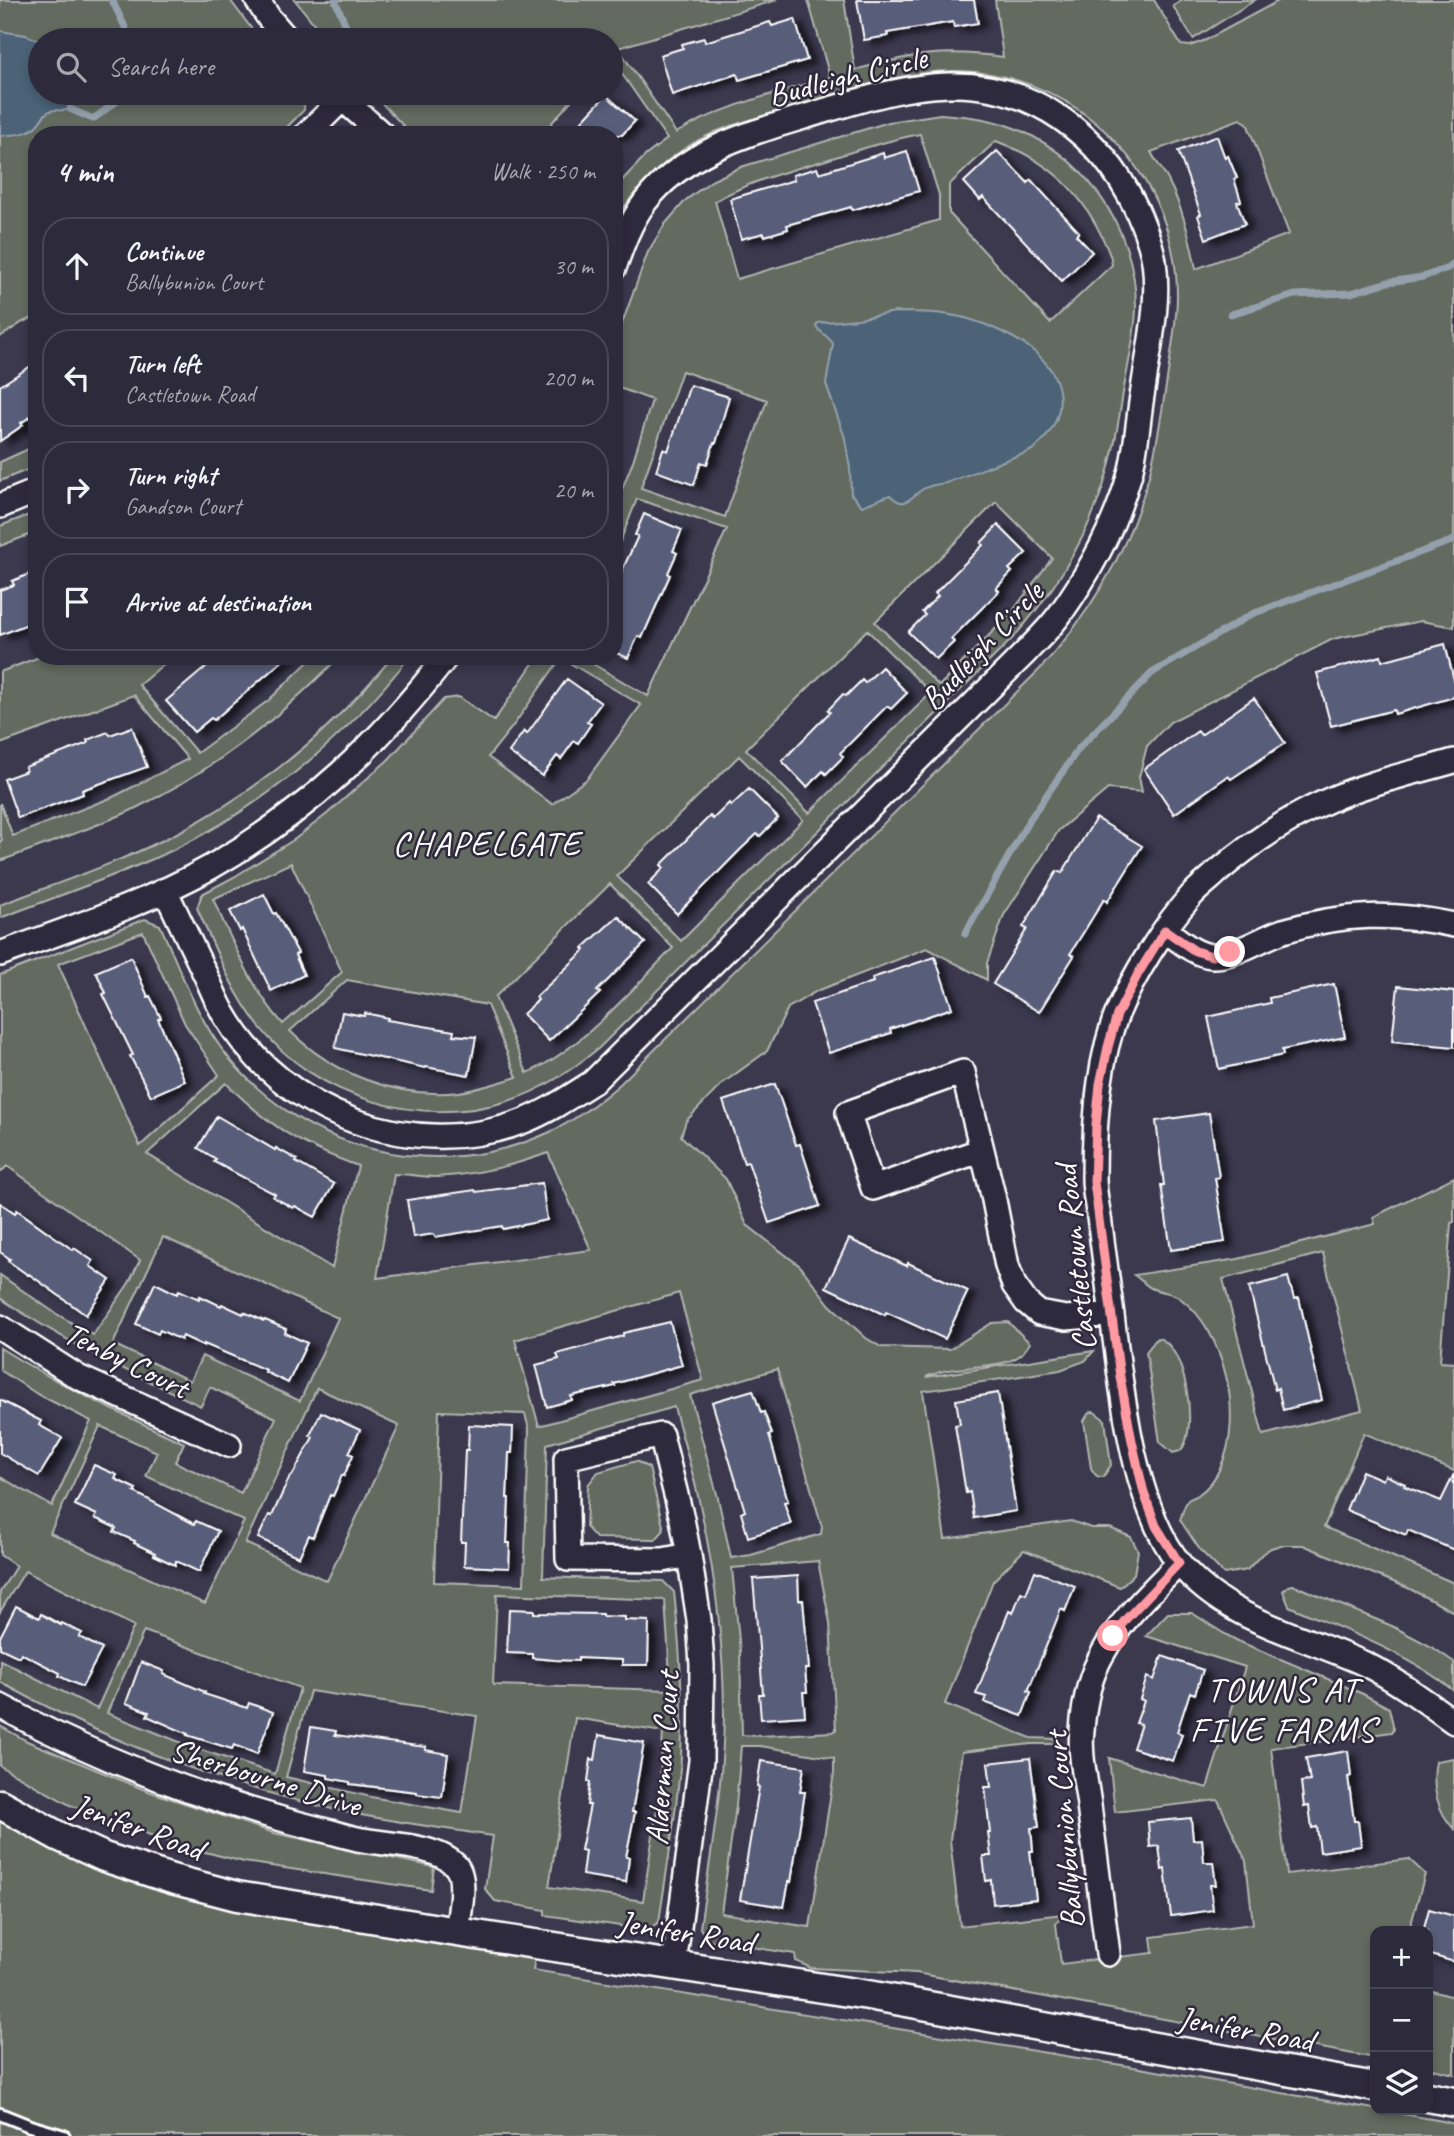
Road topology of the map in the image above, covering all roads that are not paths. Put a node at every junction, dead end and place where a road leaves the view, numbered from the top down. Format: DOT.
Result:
graph roads {
  1 [pos="257,0"];
  2 [pos="278,28"];
  3 [pos="331,105"];
  4 [pos="349,105"];
  5 [pos="314,126"];
  6 [pos="373,126"];
  7 [pos="623,242"];
  8 [pos="28,495"];
  9 [pos="0,506"];
  10 [pos="440,665"];
  11 [pos="1454,761"];
  12 [pos="165,890"];
  13 [pos="1454,925"];
  14 [pos="1165,930"];
  15 [pos="0,954"];
  16 [pos="982,1150"];
  17 [pos="1112,1314"];
  18 [pos="0,1327"];
  19 [pos="229,1445"];
  20 [pos="689,1555"];
  21 [pos="1179,1563"];
  22 [pos="0,1706"];
  23 [pos="1454,1722"];
  24 [pos="0,1804"];
  25 [pos="457,1932"];
  26 [pos="1108,1955"];
  27 [pos="674,1965"];
  28 [pos="1370,2086"];
  29 [pos="1433,2098"];
  30 [pos="1454,2102"];
  31 [pos="0,2114"];
  32 [pos="64,2136"];
  1 -- 2 [label="street"];
  3 -- 5 [label="street"];
  4 -- 6 [label="street"];
  7 -- 12 [label="street, Budleigh Circle"];
  8 -- 9 [label="street"];
  10 -- 12 [label="street"];
  11 -- 14 [label="street, Castletown Road"];
  12 -- 15 [label="street"];
  13 -- 14 [label="street"];
  14 -- 17 [label="street, Castletown Road"];
  16 -- 16 [label="street"];
  16 -- 17 [label="street"];
  17 -- 21 [label="street, Castletown Road"];
  18 -- 19 [label="street, Tenby Court"];
  20 -- 20 [label="street, Alderman Court"];
  20 -- 27 [label="street, Alderman Court"];
  21 -- 23 [label="street, Castletown Road"];
  21 -- 26 [label="street, Ballybunion Court"];
  22 -- 25 [label="street, Sherbourne Drive"];
  24 -- 25 [label="street, Jenifer Road"];
  25 -- 27 [label="street, Jenifer Road"];
  27 -- 28 [label="street, Jenifer Road"];
  29 -- 30 [label="street"];
  31 -- 32 [label="lane"];
}
